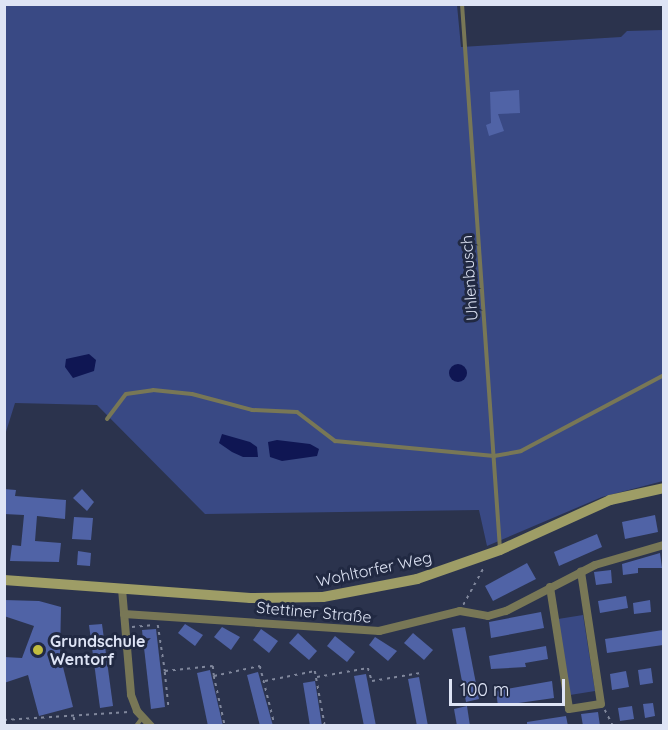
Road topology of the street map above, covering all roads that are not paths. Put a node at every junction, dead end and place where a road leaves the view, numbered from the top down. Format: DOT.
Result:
graph roads {
  1 [pos="462,4"];
  2 [pos="663,375"];
  3 [pos="107,419"];
  4 [pos="494,456"];
  5 [pos="663,488"];
  6 [pos="663,545"];
  7 [pos="500,550"];
  8 [pos="581,571"];
  9 [pos="4,580"];
  10 [pos="550,588"];
  11 [pos="122,589"];
  12 [pos="124,614"];
  13 [pos="140,714"];
  14 [pos="136,726"];
  15 [pos="151,726"];
  1 -- 4 [label="lane, Uhlenbusch"];
  2 -- 4 [label="lane"];
  3 -- 4 [label="lane"];
  4 -- 7 [label="lane, Uhlenbusch"];
  5 -- 7 [label="main road, Wohltorfer Weg"];
  6 -- 8 [label="street, Stettiner Straße"];
  7 -- 11 [label="main road, Wohltorfer Weg"];
  8 -- 10 [label="street, Stettiner Straße"];
  8 -- 10 [label="street"];
  9 -- 11 [label="main road, Wohltorfer Weg"];
  10 -- 12 [label="street, Stettiner Straße"];
  11 -- 12 [label="street"];
  12 -- 13 [label="street"];
  13 -- 14 [label="lane"];
  13 -- 15 [label="street"];
}
